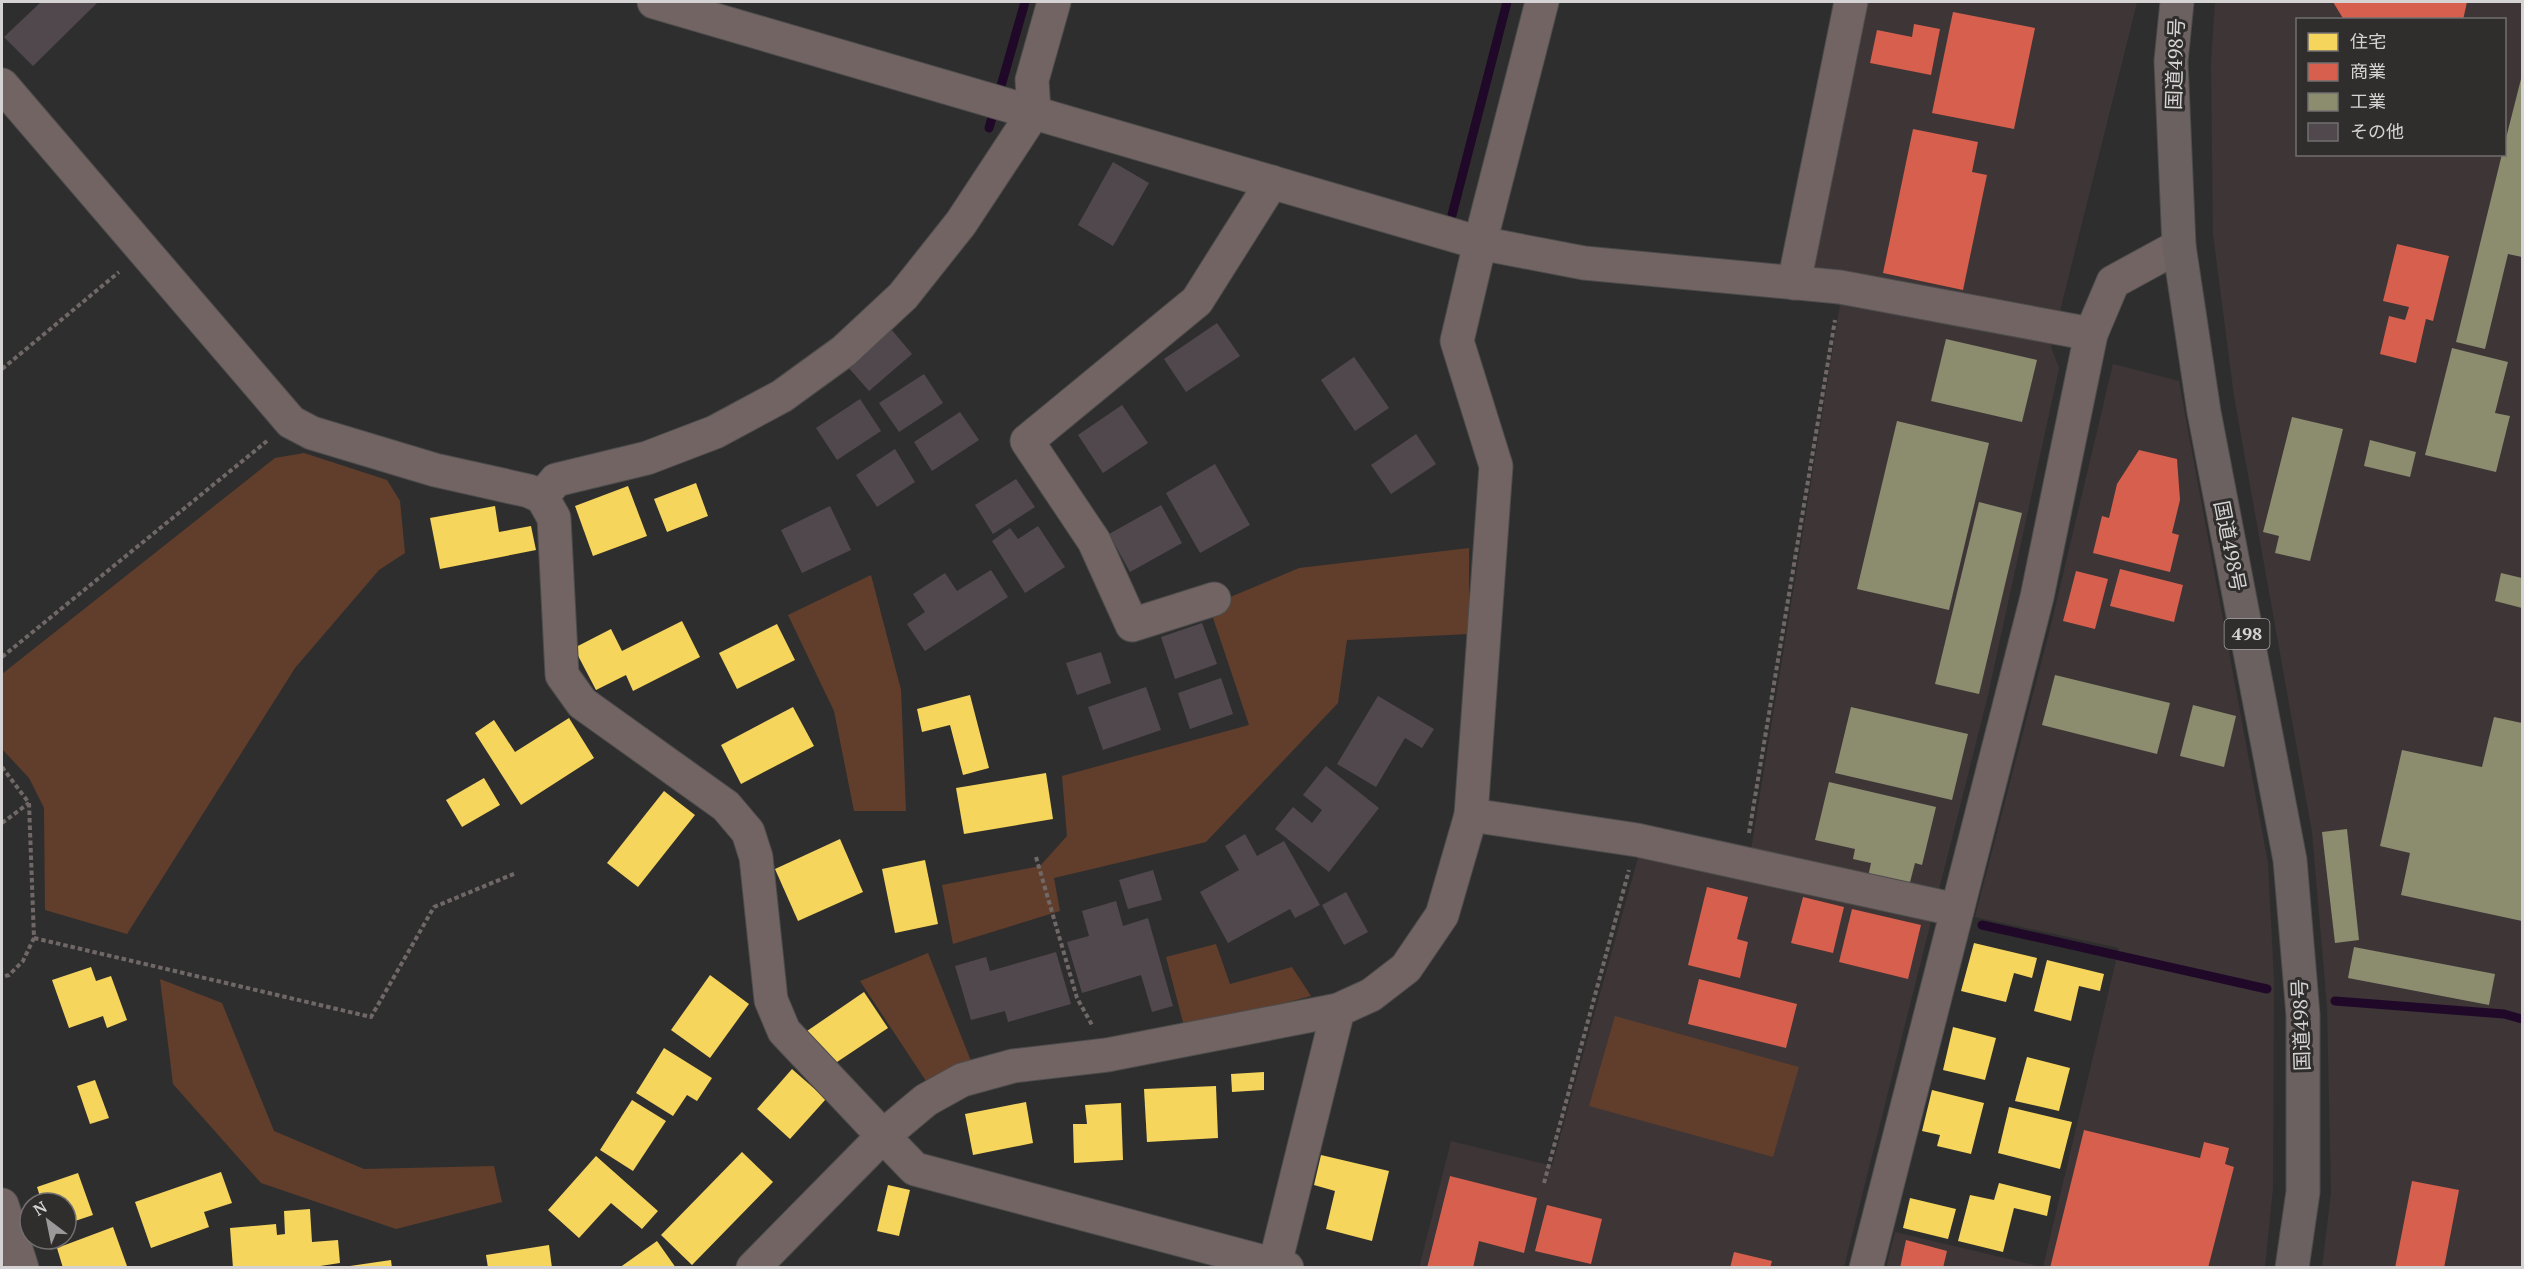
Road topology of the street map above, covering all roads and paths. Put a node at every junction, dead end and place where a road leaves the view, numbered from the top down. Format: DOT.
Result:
graph roads {
  1 [pos="654,2"];
  2 [pos="1054,2"];
  3 [pos="1542,2"];
  4 [pos="1851,2"];
  5 [pos="2177,2"];
  6 [pos="2,85"];
  7 [pos="1008,104"];
  8 [pos="1272,182"];
  9 [pos="1479,243"];
  10 [pos="2179,246"];
  11 [pos="144,251"];
  12 [pos="1794,283"];
  13 [pos="1840,287"];
  14 [pos="2091,334"];
  15 [pos="2,369"];
  16 [pos="291,422"];
  17 [pos="542,497"];
  18 [pos="1214,599"];
  19 [pos="2,657"];
  20 [pos="2,767"];
  21 [pos="29,802"];
  22 [pos="1471,815"];
  23 [pos="2,823"];
  24 [pos="1637,840"];
  25 [pos="1036,857"];
  26 [pos="1744,863"];
  27 [pos="516,873"];
  28 [pos="1957,910"];
  29 [pos="34,938"];
  30 [pos="2,977"];
  31 [pos="1338,1010"];
  32 [pos="1107,1055"];
  33 [pos="883,1136"];
  34 [pos="1544,1183"];
  35 [pos="2,1205"];
  36 [pos="1279,1266"];
  37 [pos="22,1268"];
  38 [pos="753,1268"];
  39 [pos="1866,1268"];
  40 [pos="2292,1268"];
  1 -- 7 [label="street"];
  2 -- 7 [label="street"];
  3 -- 9 [label="street"];
  4 -- 12 [label="street"];
  5 -- 10 [label="highway, 国道498号 / 498"];
  6 -- 11 [label="street"];
  7 -- 8 [label="street"];
  7 -- 17 [label="street"];
  8 -- 9 [label="street"];
  8 -- 18 [label="street"];
  9 -- 12 [label="street"];
  9 -- 22 [label="street"];
  10 -- 14 [label="street"];
  10 -- 40 [label="highway, 国道498号 / 498"];
  11 -- 15 [label="path"];
  11 -- 16 [label="street"];
  12 -- 13 [label="street"];
  13 -- 14 [label="street"];
  13 -- 26 [label="path"];
  14 -- 28 [label="street"];
  16 -- 17 [label="street"];
  16 -- 19 [label="path"];
  17 -- 33 [label="street"];
  20 -- 21 [label="path"];
  21 -- 23 [label="path"];
  21 -- 29 [label="path"];
  22 -- 24 [label="street"];
  22 -- 31 [label="street"];
  24 -- 26 [label="street"];
  24 -- 34 [label="path"];
  25 -- 32 [label="path"];
  26 -- 28 [label="street"];
  27 -- 29 [label="path"];
  28 -- 39 [label="street"];
  29 -- 30 [label="path"];
  31 -- 32 [label="street"];
  31 -- 36 [label="street"];
  32 -- 33 [label="street"];
  33 -- 36 [label="street"];
  33 -- 38 [label="street"];
  35 -- 37 [label="street"];
}
